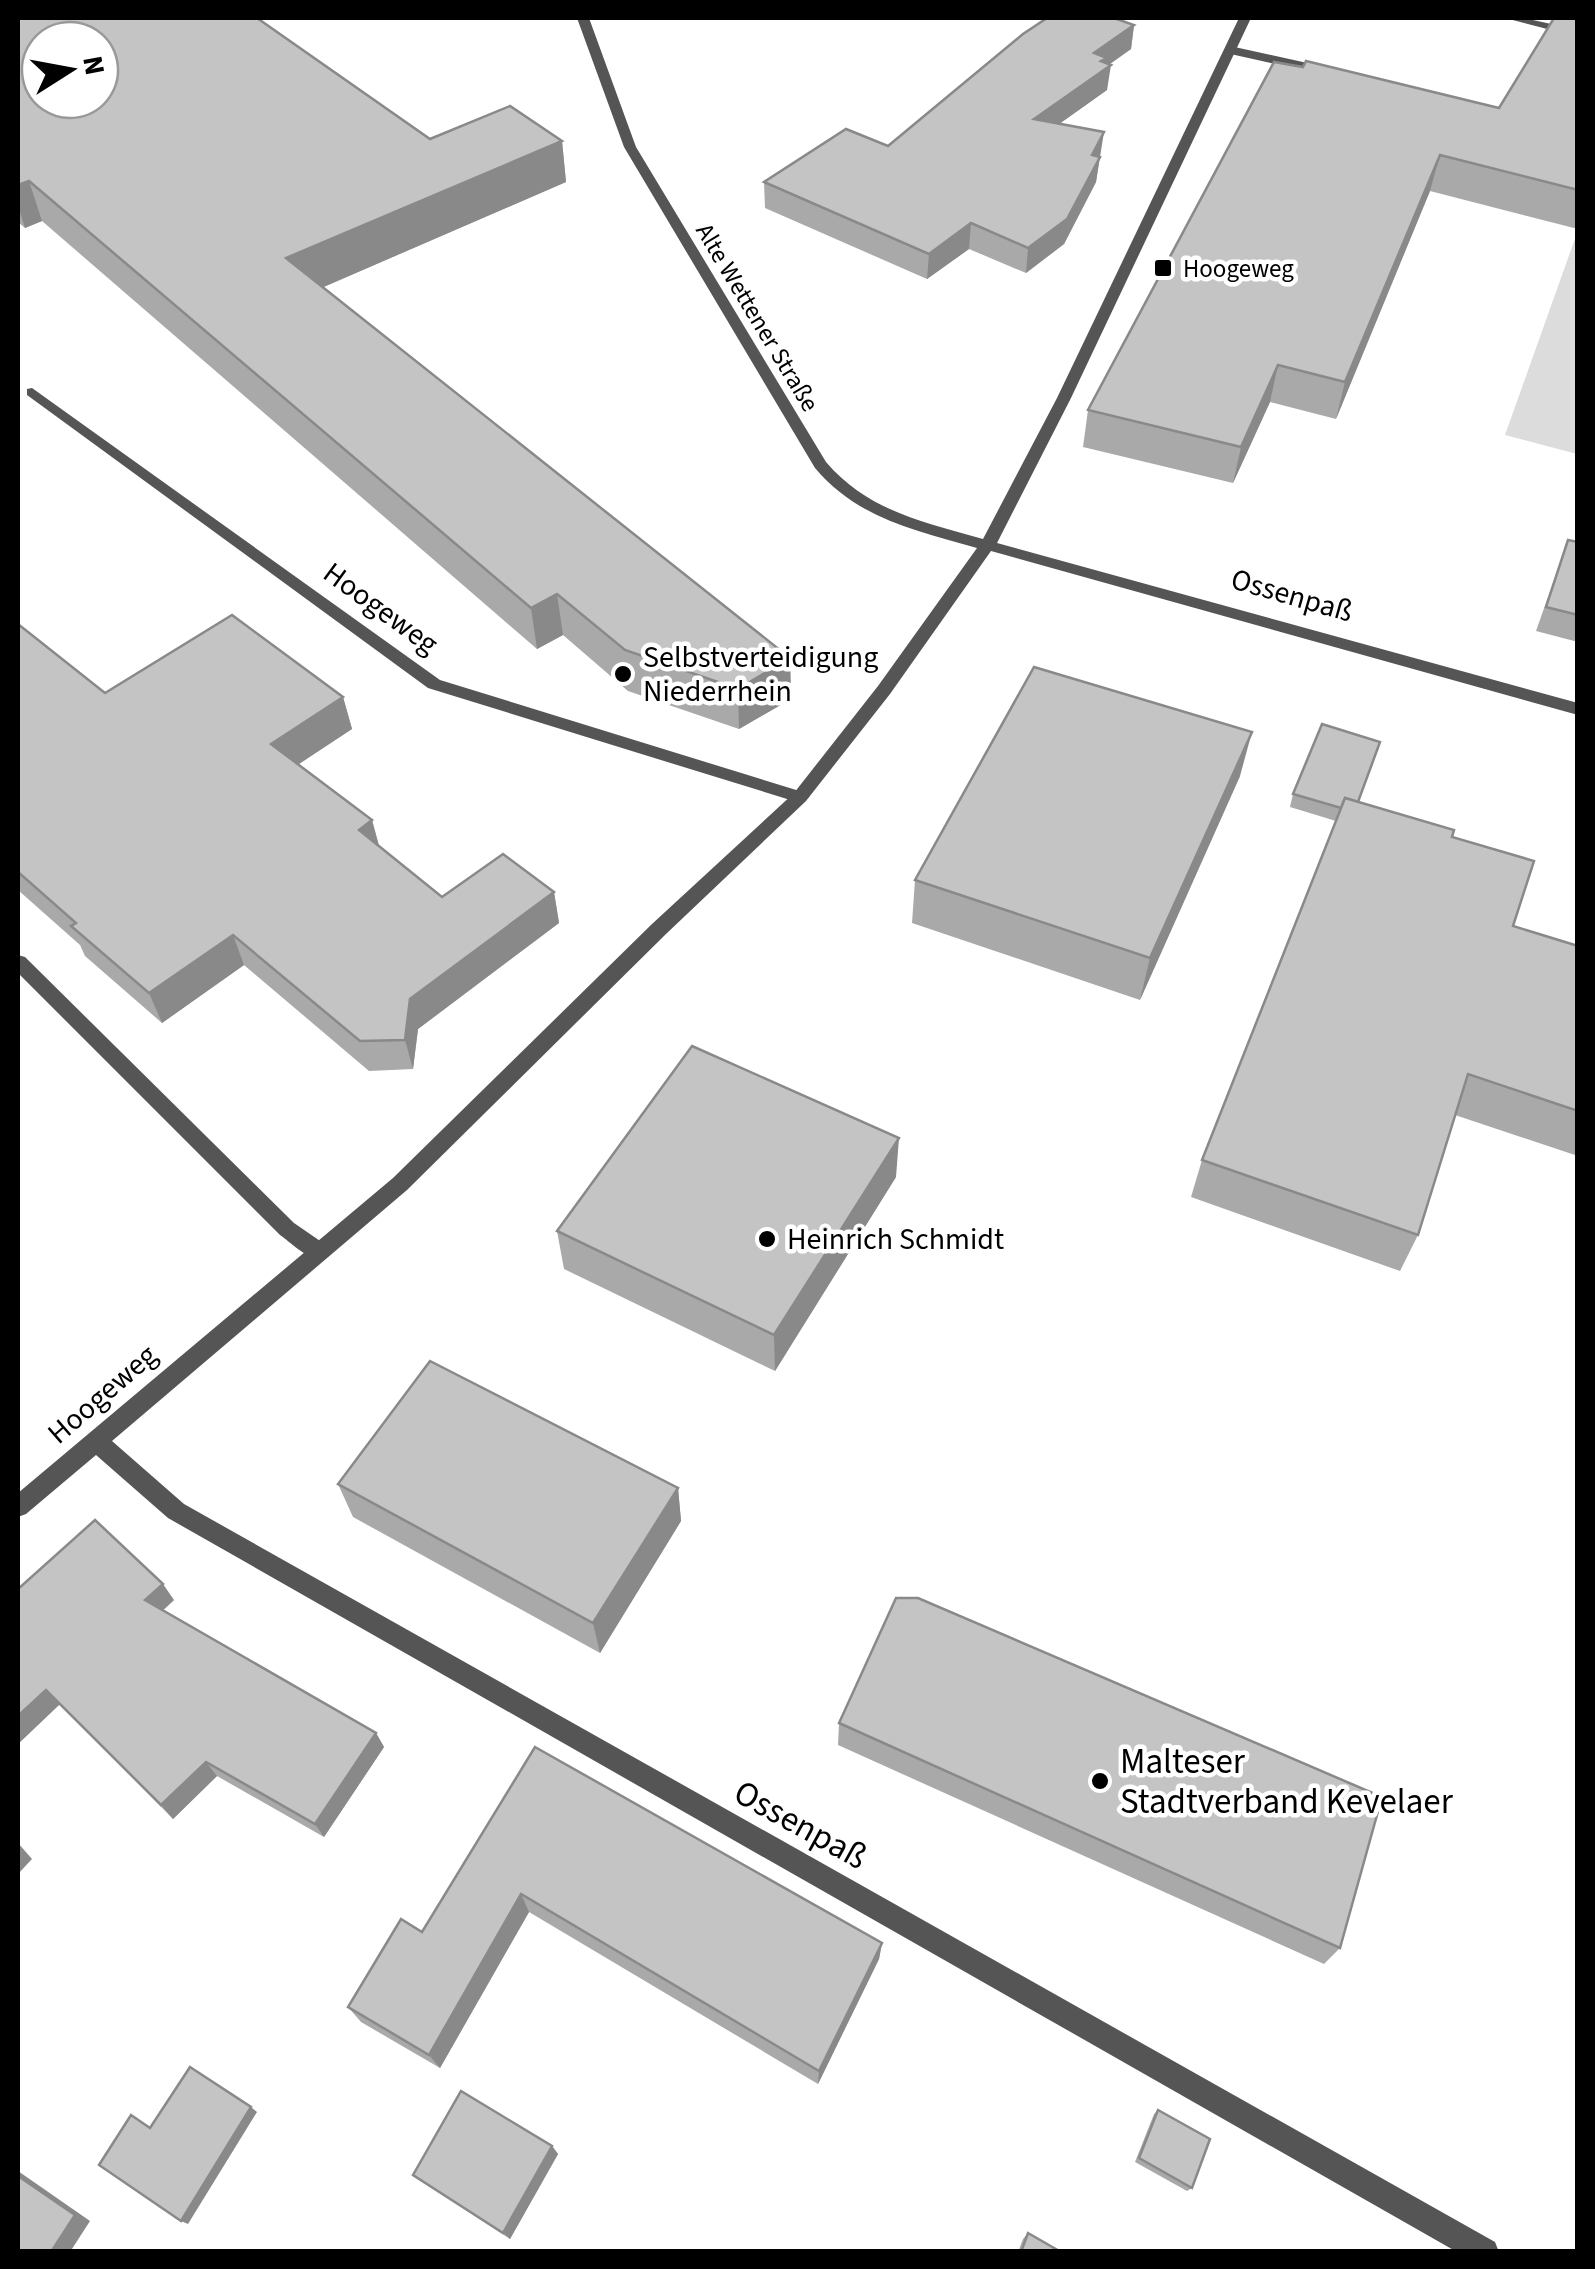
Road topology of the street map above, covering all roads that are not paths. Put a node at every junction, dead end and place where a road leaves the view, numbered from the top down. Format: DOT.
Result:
graph roads {
  1 [pos="583,18"];
  2 [pos="1245,18"];
  3 [pos="1511,18"];
  4 [pos="1578,34"];
  5 [pos="1230,50"];
  6 [pos="1338,74"];
  7 [pos="32,392"];
  8 [pos="988,544"];
  9 [pos="1578,709"];
  10 [pos="800,797"];
  11 [pos="18,962"];
  12 [pos="318,1251"];
  13 [pos="94,1440"];
  14 [pos="18,1506"];
  15 [pos="1486,2252"];
  1 -- 8 [label="street, Alte Wettener Straße"];
  2 -- 5 [label="street, Hoogeweg"];
  3 -- 4 [label="street"];
  5 -- 6 [label="street"];
  5 -- 8 [label="street, Hoogeweg"];
  7 -- 10 [label="street, Hoogeweg"];
  8 -- 9 [label="street, Ossenpaß"];
  8 -- 10 [label="street, Hoogeweg"];
  10 -- 12 [label="street, Hoogeweg"];
  11 -- 12 [label="street"];
  12 -- 13 [label="street, Hoogeweg"];
  13 -- 14 [label="street, Hoogeweg"];
  13 -- 15 [label="street, Ossenpaß"];
}
